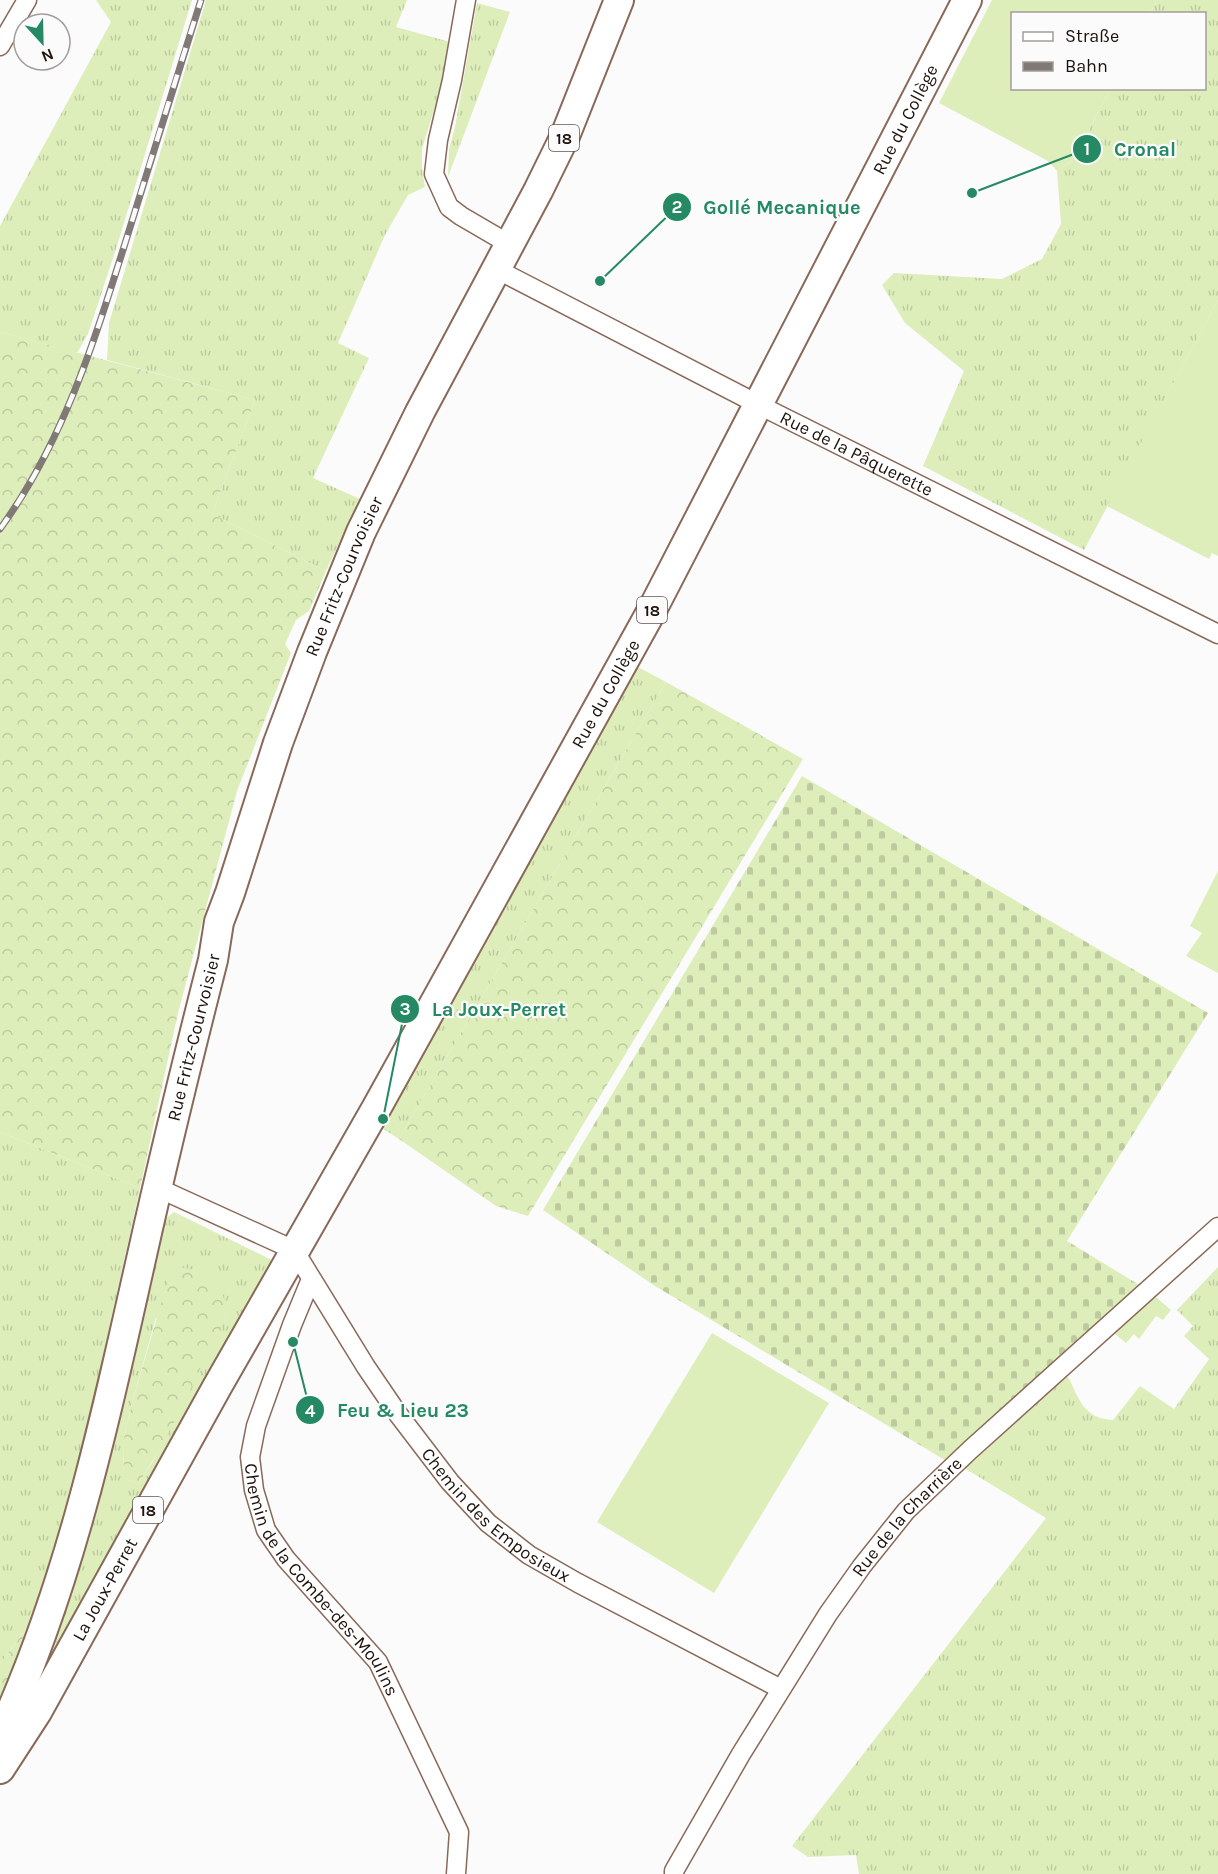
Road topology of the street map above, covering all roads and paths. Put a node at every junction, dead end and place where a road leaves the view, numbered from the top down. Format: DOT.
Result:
graph roads {
  1 [pos="27,0"];
  2 [pos="466,0"];
  3 [pos="619,0"];
  4 [pos="967,0"];
  5 [pos="0,46"];
  6 [pos="503,257"];
  7 [pos="758,404"];
  8 [pos="1218,634"];
  9 [pos="158,1188"];
  10 [pos="1218,1227"];
  11 [pos="294,1250"];
  12 [pos="311,1279"];
  13 [pos="781,1689"];
  14 [pos="0,1736"];
  15 [pos="0,1769"];
  16 [pos="456,1874"];
  17 [pos="674,1874"];
  1 -- 5 [label="street"];
  2 -- 6 [label="street, Rue de la Pâquerette"];
  3 -- 6 [label="main road, Rue Fritz-Courvoisier / 18"];
  4 -- 7 [label="main road, Rue du Collège / 18"];
  6 -- 7 [label="street, Rue de la Pâquerette"];
  6 -- 9 [label="main road, Rue Fritz-Courvoisier / 18"];
  7 -- 8 [label="street, Rue de la Pâquerette"];
  7 -- 11 [label="main road, Rue du Collège / 18"];
  9 -- 11 [label="street"];
  9 -- 14 [label="main road, La Joux-Perret / 18"];
  10 -- 13 [label="street, Rue de la Charrière"];
  11 -- 12 [label="street, Chemin des Emposieux"];
  11 -- 15 [label="main road, La Joux-Perret / 18"];
  12 -- 13 [label="street, Chemin des Emposieux"];
  12 -- 16 [label="street, Chemin de la Combe-des-Moulins"];
  13 -- 17 [label="street, Rue de la Charrière"];
}
